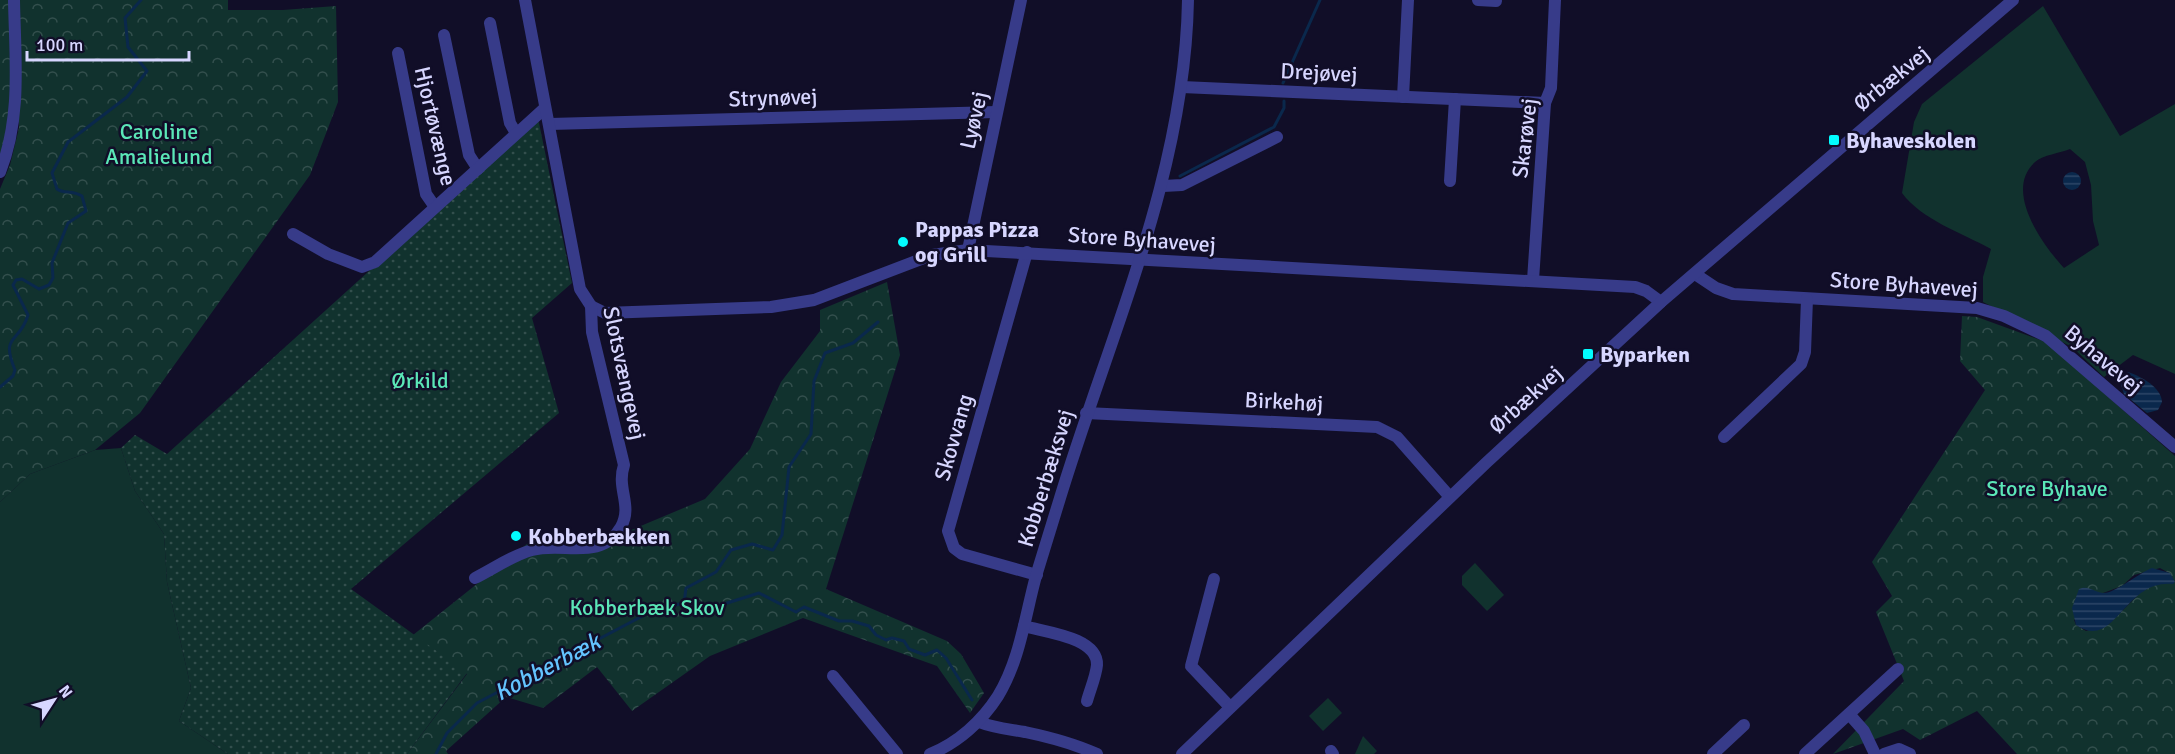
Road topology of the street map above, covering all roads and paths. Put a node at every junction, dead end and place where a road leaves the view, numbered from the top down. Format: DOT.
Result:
graph roads {
  1 [pos="14,0"];
  2 [pos="525,0"];
  3 [pos="1021,0"];
  4 [pos="1188,0"];
  5 [pos="1408,0"];
  6 [pos="1478,0"];
  7 [pos="1555,0"];
  8 [pos="2013,0"];
  9 [pos="2023,0"];
  10 [pos="1496,1"];
  11 [pos="1993,20"];
  12 [pos="490,22"];
  13 [pos="444,35"];
  14 [pos="398,53"];
  15 [pos="1182,87"];
  16 [pos="1403,97"];
  17 [pos="1455,99"];
  18 [pos="1545,103"];
  19 [pos="545,108"];
  20 [pos="996,112"];
  21 [pos="550,124"];
  22 [pos="516,134"];
  23 [pos="1277,137"];
  24 [pos="478,169"];
  25 [pos="0,172"];
  26 [pos="1450,181"];
  27 [pos="1163,186"];
  28 [pos="435,207"];
  29 [pos="293,234"];
  30 [pos="968,250"];
  31 [pos="1027,252"];
  32 [pos="1139,260"];
  33 [pos="1695,274"];
  34 [pos="1533,280"];
  35 [pos="1807,299"];
  36 [pos="1661,302"];
  37 [pos="591,306"];
  38 [pos="2032,328"];
  39 [pos="1086,412"];
  40 [pos="1724,437"];
  41 [pos="2175,447"];
  42 [pos="1450,497"];
  43 [pos="1037,575"];
  44 [pos="475,578"];
  45 [pos="1214,579"];
  46 [pos="1024,626"];
  47 [pos="1898,669"];
  48 [pos="833,676"];
  49 [pos="1087,701"];
  50 [pos="1230,707"];
  51 [pos="1849,714"];
  52 [pos="978,722"];
  53 [pos="1744,725"];
  54 [pos="1092,752"];
  55 [pos="897,754"];
  56 [pos="930,754"];
  57 [pos="1182,754"];
  58 [pos="1713,754"];
  59 [pos="1805,754"];
  60 [pos="1875,754"];
  61 [pos="1884,754"];
  62 [pos="1910,754"];
  1 -- 25 [label="street"];
  2 -- 19 [label="street, Slotsvængevej"];
  3 -- 20 [label="street, Lyøvej"];
  4 -- 15 [label="street, Kobberbæksvej"];
  5 -- 16 [label="street"];
  6 -- 10 [label="street"];
  7 -- 18 [label="street, Skarøvej"];
  8 -- 11 [label="street, Ørbækvej"];
  9 -- 11 [label="street, Ørbækvej"];
  11 -- 33 [label="street, Ørbækvej"];
  12 -- 22 [label="street"];
  13 -- 24 [label="street, Hjortøvænge"];
  14 -- 28 [label="street, Hjortøvænge"];
  15 -- 16 [label="street, Drejøvej"];
  15 -- 27 [label="street, Kobberbæksvej"];
  16 -- 17 [label="street, Drejøvej"];
  17 -- 18 [label="street, Drejøvej"];
  17 -- 26 [label="street"];
  18 -- 34 [label="street, Skarøvej"];
  19 -- 21 [label="street, Slotsvængevej"];
  19 -- 22 [label="street, Hjortøvænge"];
  20 -- 21 [label="street, Strynøvej"];
  20 -- 30 [label="street, Lyøvej"];
  21 -- 37 [label="street, Slotsvængevej"];
  22 -- 24 [label="street, Hjortøvænge"];
  23 -- 27 [label="street"];
  24 -- 28 [label="street, Hjortøvænge"];
  27 -- 32 [label="street, Kobberbæksvej"];
  28 -- 29 [label="street, Hjortøvænge"];
  30 -- 31 [label="street, Store Byhavevej"];
  30 -- 37 [label="street, Store Byhavevej"];
  31 -- 32 [label="street, Store Byhavevej"];
  31 -- 43 [label="street, Skovvang"];
  32 -- 34 [label="street, Store Byhavevej"];
  32 -- 39 [label="street, Kobberbæksvej"];
  33 -- 35 [label="street, Store Byhavevej"];
  33 -- 36 [label="street, Ørbækvej"];
  34 -- 36 [label="street, Store Byhavevej"];
  35 -- 38 [label="street, Store Byhavevej"];
  35 -- 40 [label="street, Store Byhavevej"];
  36 -- 42 [label="street, Ørbækvej"];
  37 -- 44 [label="street, Slotsvængevej"];
  38 -- 41 [label="street, Byhavevej"];
  39 -- 42 [label="street, Birkehøj"];
  39 -- 43 [label="street, Kobberbæksvej"];
  42 -- 50 [label="street, Ørbækvej"];
  43 -- 46 [label="street, Kobberbæksvej"];
  45 -- 50 [label="street"];
  46 -- 49 [label="street"];
  46 -- 52 [label="street, Kobberbæksvej"];
  47 -- 51 [label="street"];
  48 -- 55 [label="street"];
  50 -- 57 [label="street, Ørbækvej"];
  51 -- 59 [label="street"];
  51 -- 60 [label="street"];
  52 -- 54 [label="street"];
  52 -- 56 [label="street, Kobberbæksvej"];
  53 -- 58 [label="street"];
  61 -- 62 [label="street"];
}
